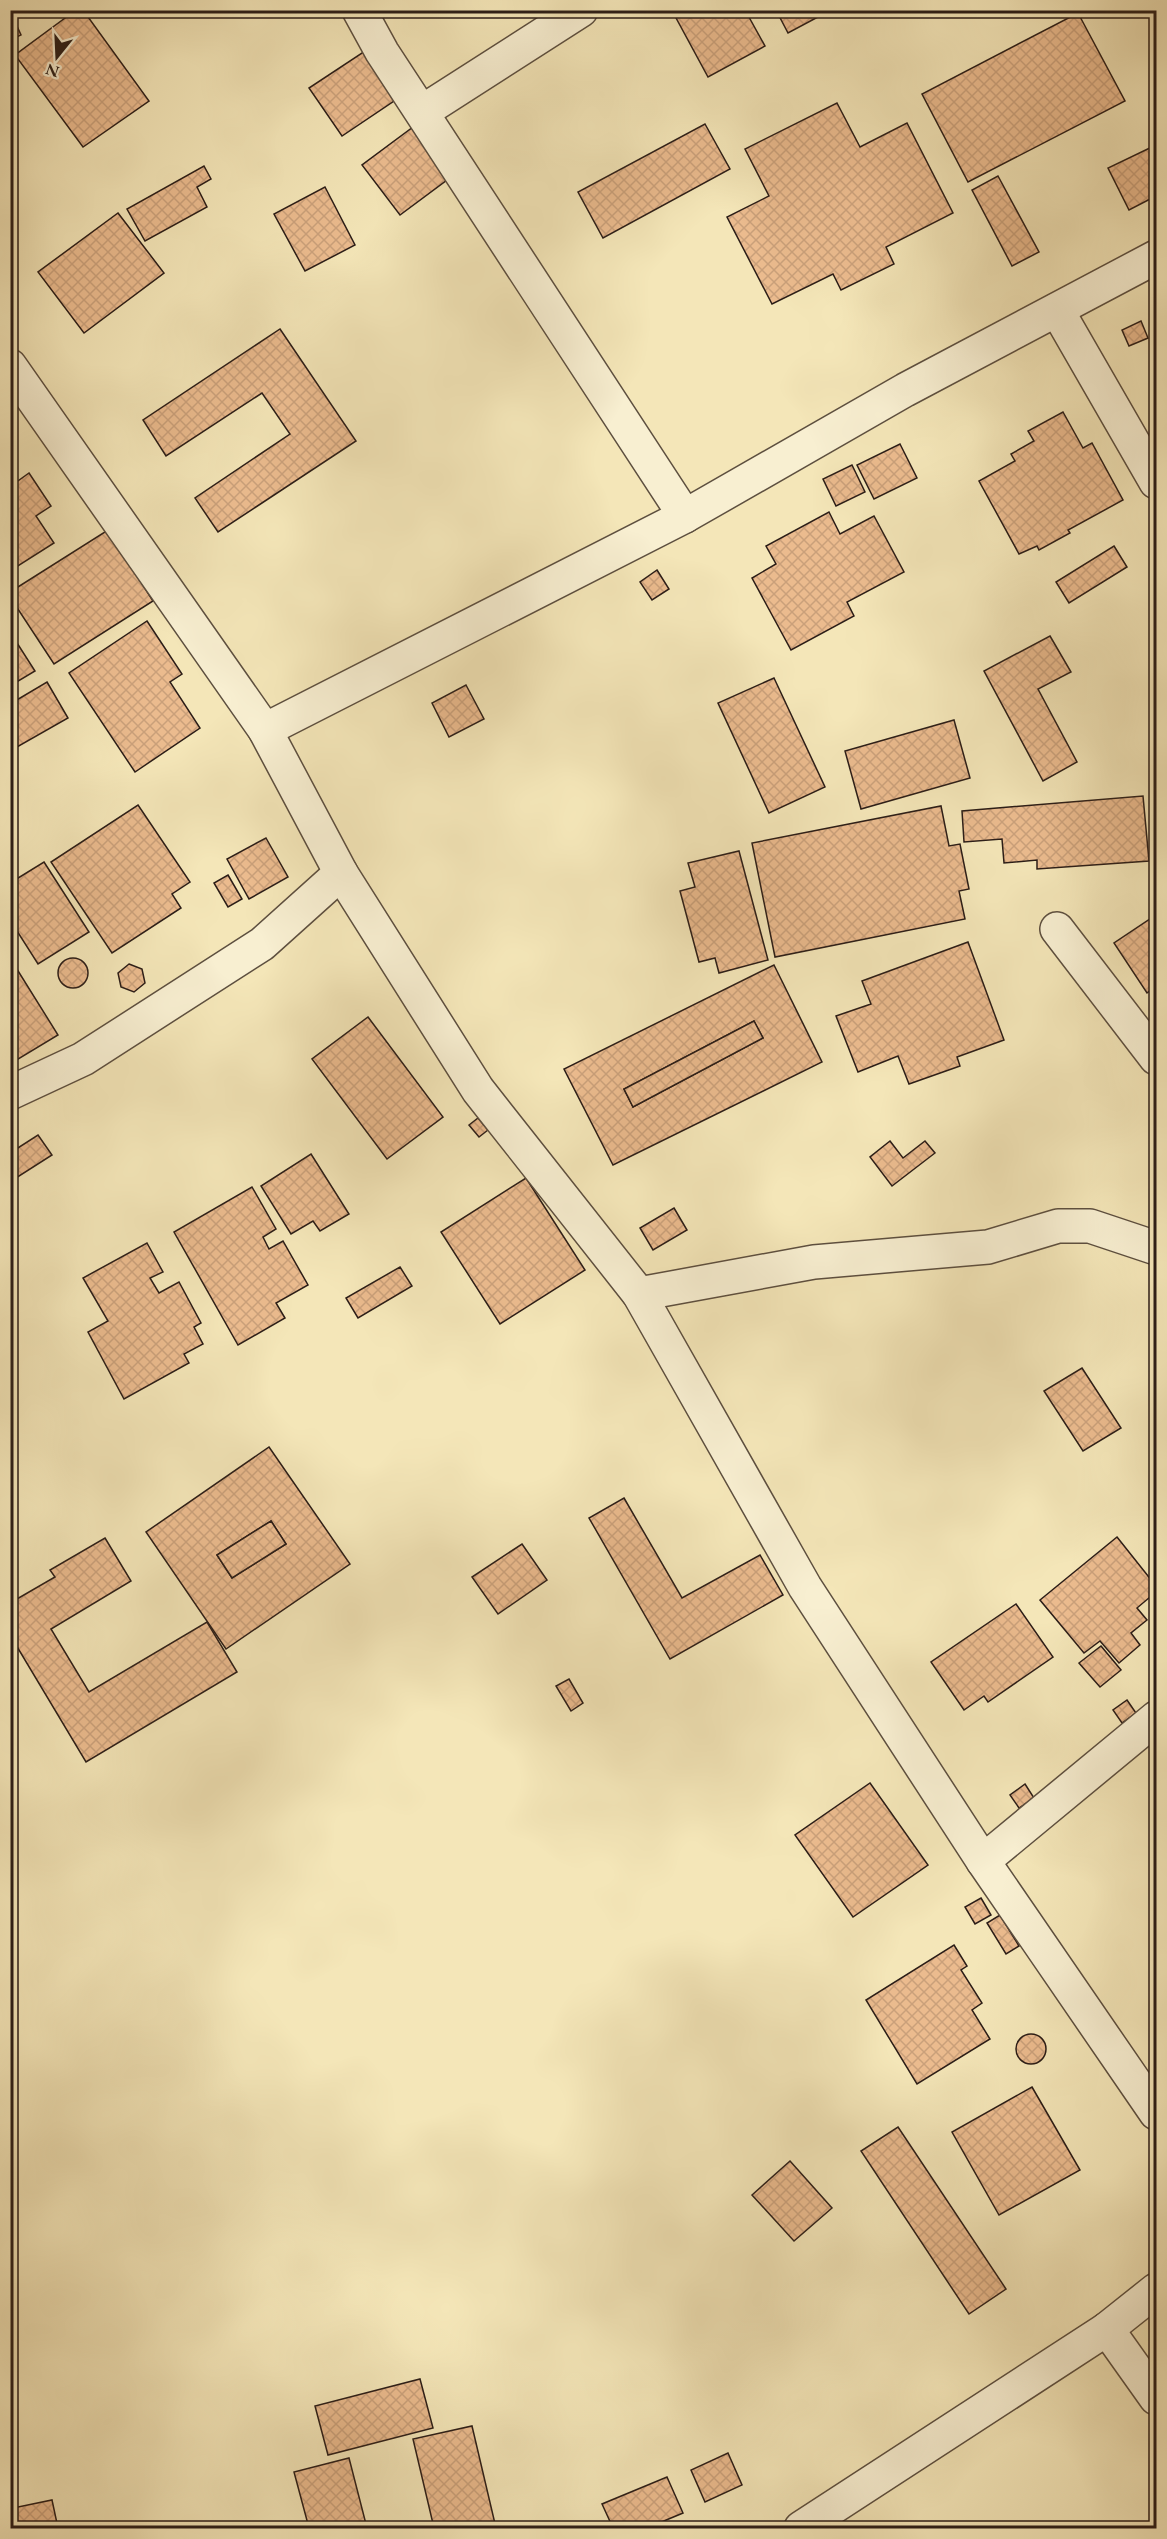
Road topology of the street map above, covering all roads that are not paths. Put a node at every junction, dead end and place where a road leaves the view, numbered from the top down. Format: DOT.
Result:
graph roads {
  1 [pos="359,10"];
  2 [pos="581,10"];
  3 [pos="422,112"];
  4 [pos="1156,257"];
  5 [pos="1057,310"];
  6 [pos="10,366"];
  7 [pos="1156,482"];
  8 [pos="685,516"];
  9 [pos="265,730"];
  10 [pos="342,873"];
  11 [pos="1057,929"];
  12 [pos="1156,1058"];
  13 [pos="10,1093"];
  14 [pos="1156,1248"];
  15 [pos="639,1294"];
  16 [pos="1156,1718"];
  17 [pos="983,1861"];
  18 [pos="1156,2113"];
  19 [pos="1156,2290"];
  20 [pos="1107,2329"];
  21 [pos="1156,2398"];
  22 [pos="816,2524"];
  1 -- 3 [label="street"];
  2 -- 3 [label="street"];
  3 -- 8 [label="street"];
  4 -- 5 [label="street"];
  5 -- 7 [label="street"];
  5 -- 8 [label="street"];
  6 -- 9 [label="street"];
  8 -- 9 [label="street"];
  9 -- 10 [label="street"];
  10 -- 13 [label="street"];
  10 -- 15 [label="street"];
  11 -- 12 [label="street"];
  14 -- 15 [label="street"];
  15 -- 17 [label="street"];
  16 -- 17 [label="street"];
  17 -- 18 [label="street"];
  19 -- 20 [label="street"];
  20 -- 21 [label="street"];
  20 -- 22 [label="street"];
}
